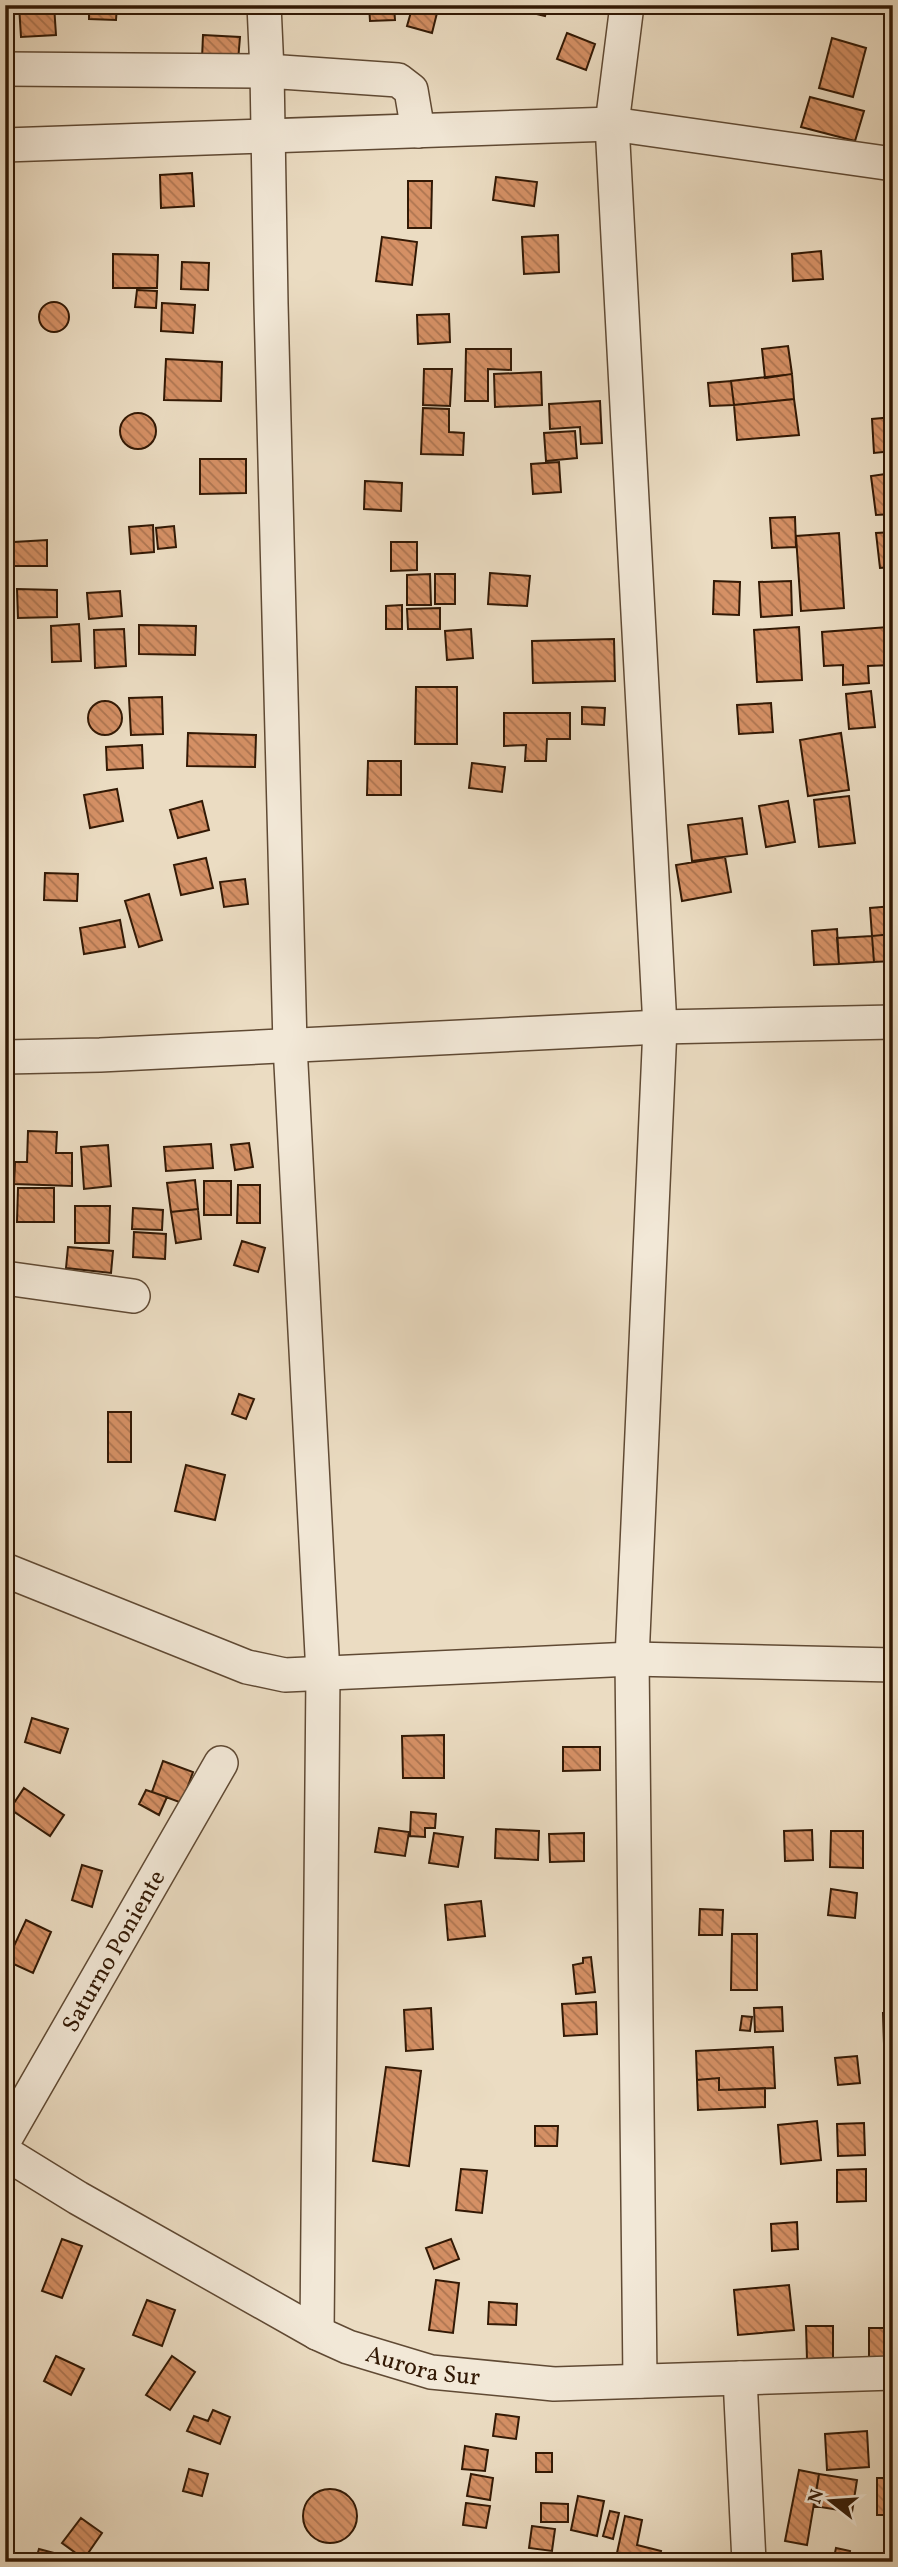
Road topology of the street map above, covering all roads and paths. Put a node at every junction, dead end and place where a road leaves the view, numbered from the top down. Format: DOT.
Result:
graph roads {
  1 [pos="264,5"];
  2 [pos="627,5"];
  3 [pos="5,69"];
  4 [pos="267,71"];
  5 [pos="612,124"];
  6 [pos="418,131"];
  7 [pos="268,136"];
  8 [pos="5,145"];
  9 [pos="893,164"];
  10 [pos="893,1022"];
  11 [pos="660,1027"];
  12 [pos="290,1045"];
  13 [pos="5,1057"];
  14 [pos="5,1278"];
  15 [pos="133,1296"];
  16 [pos="5,1570"];
  17 [pos="632,1659"];
  18 [pos="893,1665"];
  19 [pos="323,1674"];
  20 [pos="222,1763"];
  21 [pos="5,2139"];
  22 [pos="5,2153"];
  23 [pos="317,2333"];
  24 [pos="893,2373"];
  25 [pos="740,2378"];
  26 [pos="640,2381"];
  27 [pos="749,2562"];
  1 -- 4 [label="street"];
  2 -- 5 [label="street"];
  3 -- 4 [label="street"];
  4 -- 6 [label="street"];
  4 -- 7 [label="street"];
  5 -- 6 [label="street"];
  5 -- 9 [label="street"];
  5 -- 11 [label="street"];
  6 -- 7 [label="street"];
  7 -- 8 [label="street"];
  7 -- 12 [label="street"];
  10 -- 11 [label="street"];
  11 -- 12 [label="street"];
  11 -- 17 [label="street"];
  12 -- 13 [label="street"];
  12 -- 19 [label="street"];
  14 -- 15 [label="street"];
  16 -- 19 [label="street"];
  17 -- 18 [label="street"];
  17 -- 19 [label="street"];
  17 -- 26 [label="street"];
  19 -- 23 [label="street"];
  20 -- 21 [label="street, Saturno Poniente"];
  22 -- 23 [label="street, Aurora Sur"];
  23 -- 26 [label="street, Aurora Sur"];
  24 -- 25 [label="street, Aurora Sur"];
  25 -- 26 [label="street, Aurora Sur"];
  25 -- 27 [label="street"];
}
